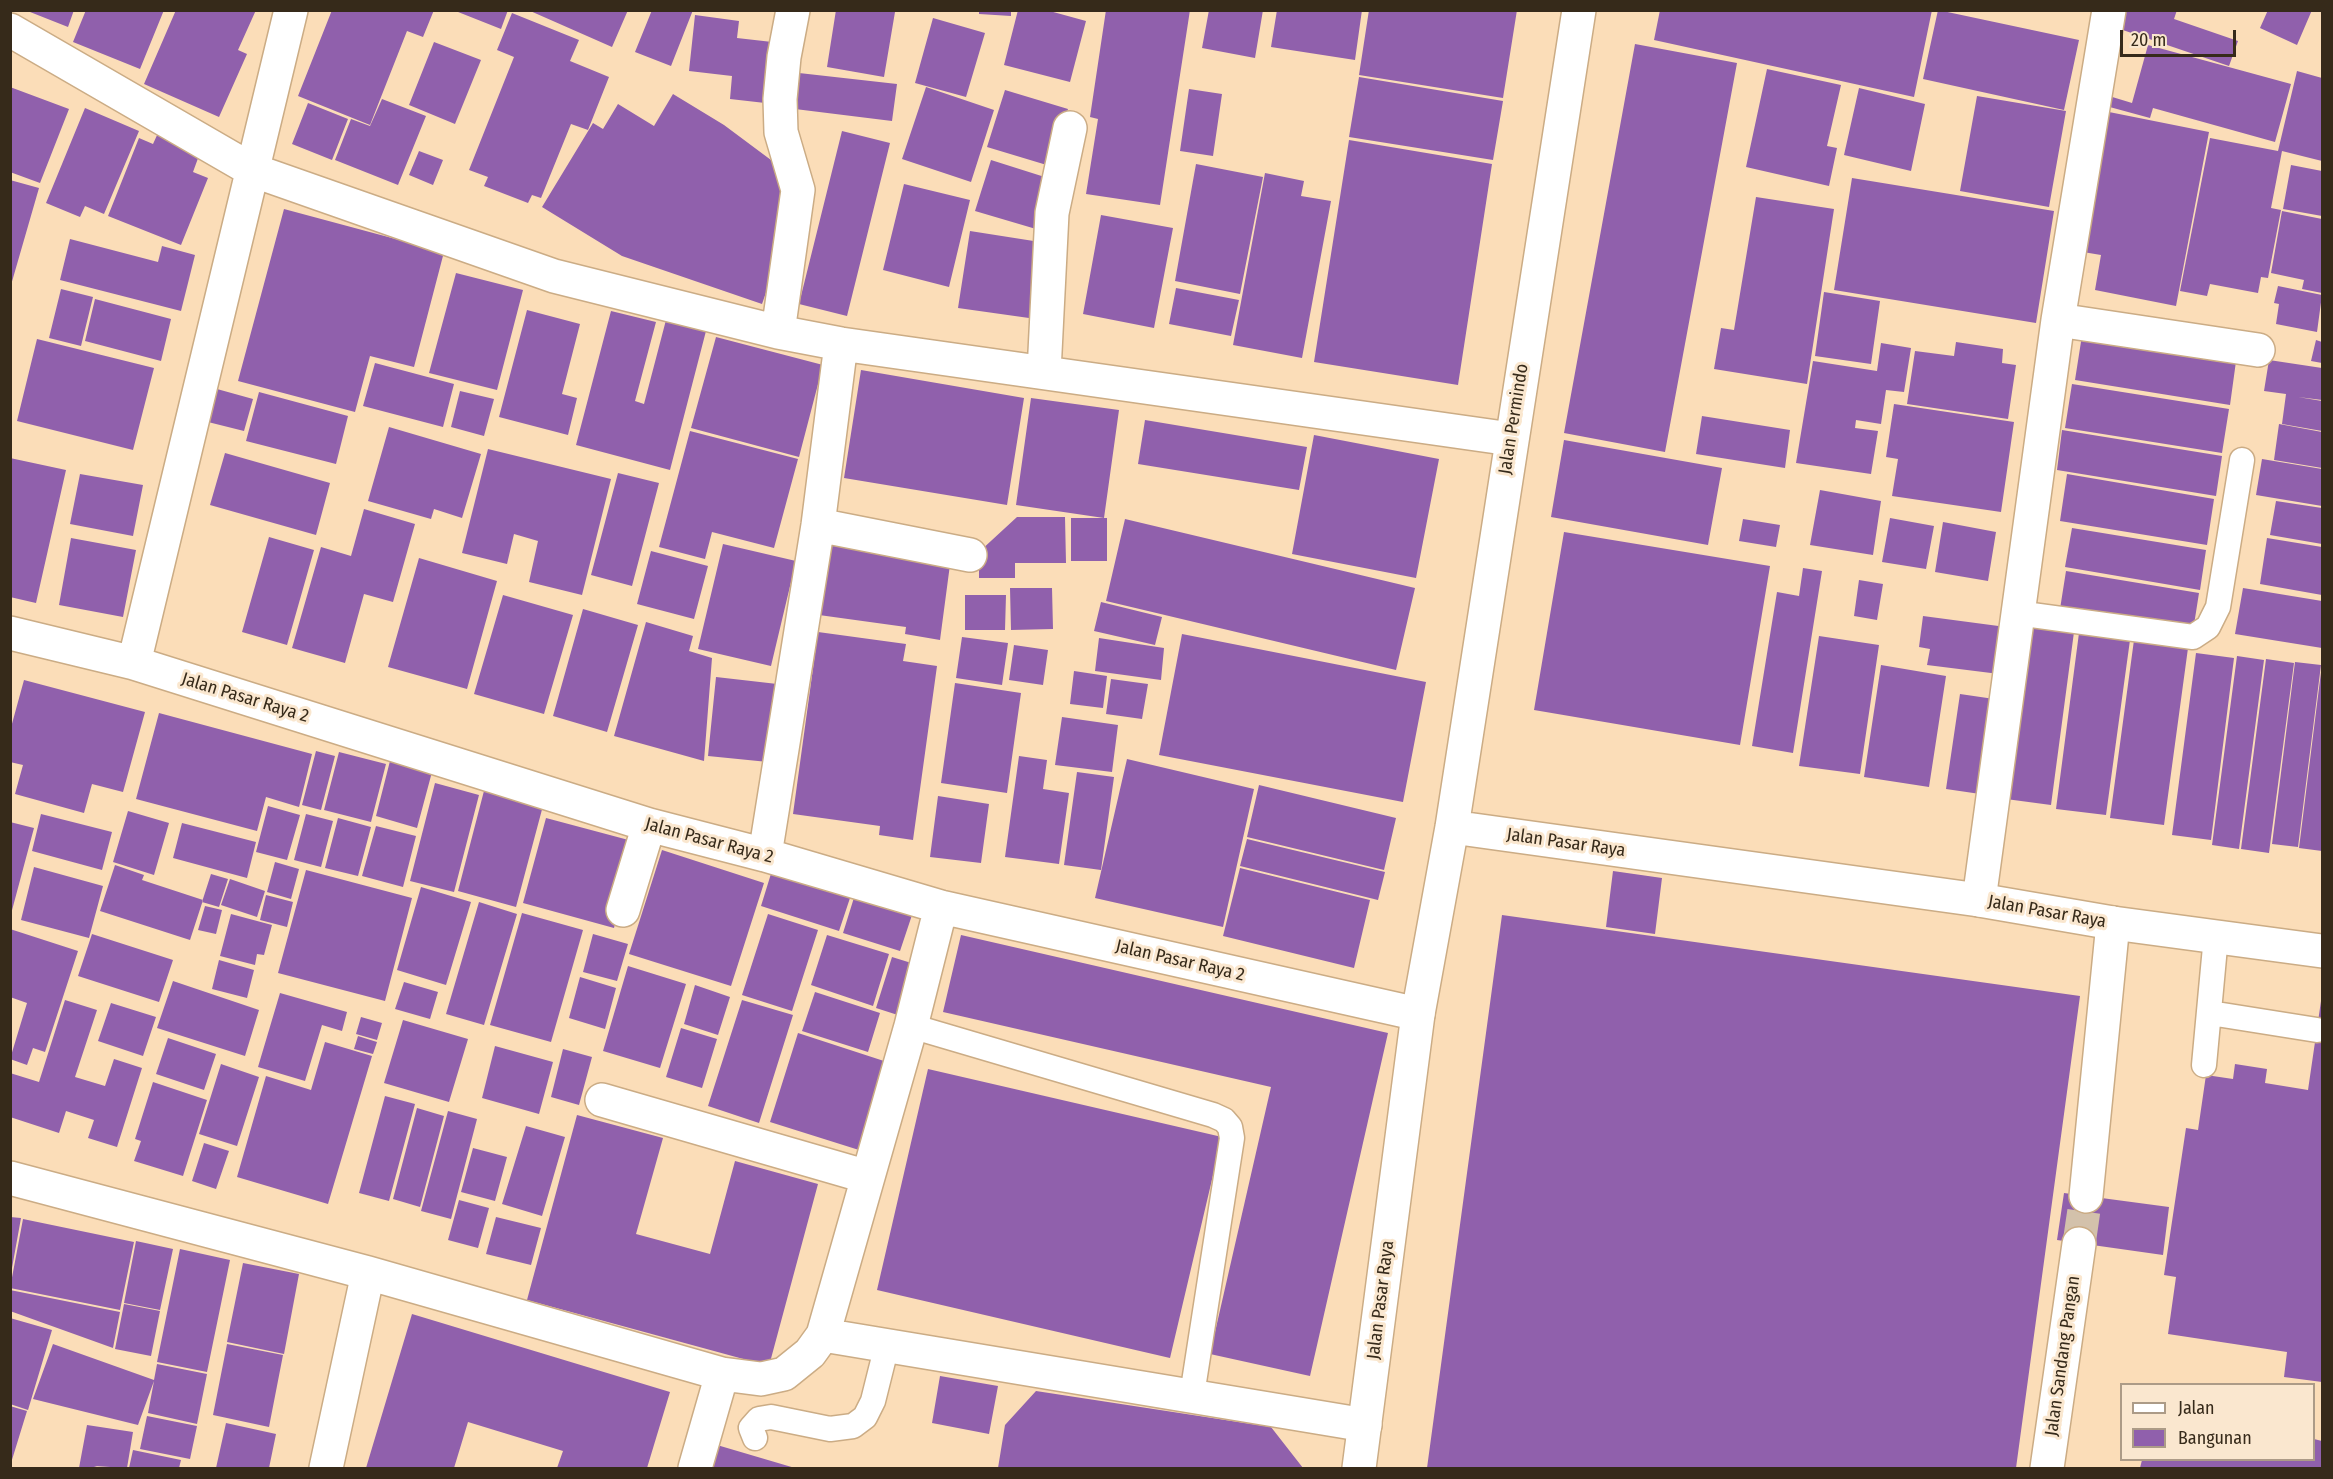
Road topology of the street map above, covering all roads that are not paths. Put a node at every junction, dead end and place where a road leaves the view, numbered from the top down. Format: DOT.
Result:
graph roads {
  1 [pos="291,10"];
  2 [pos="793,10"];
  3 [pos="1579,10"];
  4 [pos="2109,10"];
  5 [pos="10,30"];
  6 [pos="1070,128"];
  7 [pos="252,170"];
  8 [pos="2058,320"];
  9 [pos="778,332"];
  10 [pos="842,344"];
  11 [pos="2258,350"];
  12 [pos="1044,372"];
  13 [pos="1511,439"];
  14 [pos="2242,460"];
  15 [pos="818,525"];
  16 [pos="970,555"];
  17 [pos="2017,613"];
  18 [pos="10,633"];
  19 [pos="134,663"];
  20 [pos="649,825"];
  21 [pos="1452,827"];
  22 [pos="765,855"];
  23 [pos="1979,900"];
  24 [pos="941,907"];
  25 [pos="623,910"];
  26 [pos="2114,923"];
  27 [pos="2216,936"];
  28 [pos="2322,951"];
  29 [pos="2210,1013"];
  30 [pos="1418,1014"];
  31 [pos="911,1026"];
  32 [pos="2317,1030"];
  33 [pos="2204,1065"];
  34 [pos="602,1101"];
  35 [pos="868,1177"];
  36 [pos="10,1178"];
  37 [pos="2087,1181"];
  38 [pos="2079,1244"];
  39 [pos="368,1273"];
  40 [pos="823,1335"];
  41 [pos="887,1345"];
  42 [pos="722,1374"];
  43 [pos="1192,1395"];
  44 [pos="1365,1425"];
  45 [pos="754,1438"];
  46 [pos="326,1468"];
  47 [pos="695,1468"];
  48 [pos="1359,1468"];
  49 [pos="2047,1468"];
  1 -- 7 [label="street"];
  2 -- 9 [label="street"];
  3 -- 13 [label="street, Jalan Permindo"];
  4 -- 8 [label="street"];
  5 -- 7 [label="street"];
  6 -- 12 [label="street"];
  7 -- 9 [label="street"];
  7 -- 19 [label="street"];
  8 -- 11 [label="street"];
  8 -- 17 [label="street"];
  9 -- 10 [label="street"];
  10 -- 12 [label="street"];
  10 -- 15 [label="street"];
  12 -- 13 [label="street"];
  13 -- 21 [label="street, Jalan Permindo"];
  14 -- 17 [label="lane"];
  15 -- 16 [label="street"];
  15 -- 22 [label="street"];
  17 -- 23 [label="street"];
  18 -- 19 [label="street, Jalan Pasar Raya 2"];
  19 -- 20 [label="street, Jalan Pasar Raya 2"];
  20 -- 22 [label="street, Jalan Pasar Raya 2"];
  20 -- 25 [label="street"];
  21 -- 23 [label="street, Jalan Pasar Raya"];
  21 -- 30 [label="street, Jalan Pasar Raya"];
  22 -- 24 [label="street, Jalan Pasar Raya 2"];
  23 -- 26 [label="street, Jalan Pasar Raya"];
  24 -- 30 [label="street, Jalan Pasar Raya 2"];
  24 -- 31 [label="street"];
  26 -- 27 [label="street, Jalan Pasar Raya"];
  26 -- 37 [label="street"];
  27 -- 28 [label="street, Jalan Pasar Raya"];
  27 -- 29 [label="lane"];
  29 -- 32 [label="lane"];
  29 -- 33 [label="lane"];
  30 -- 44 [label="street, Jalan Pasar Raya"];
  31 -- 35 [label="street"];
  31 -- 43 [label="lane"];
  34 -- 35 [label="street"];
  35 -- 40 [label="street"];
  36 -- 39 [label="street"];
  38 -- 49 [label="street, Jalan Sandang Pangan"];
  39 -- 42 [label="street"];
  39 -- 46 [label="street"];
  40 -- 41 [label="street"];
  40 -- 42 [label="street"];
  41 -- 43 [label="street"];
  41 -- 45 [label="lane"];
  42 -- 47 [label="street"];
  43 -- 44 [label="street"];
  44 -- 48 [label="street, Jalan Pasar Raya"];
}
